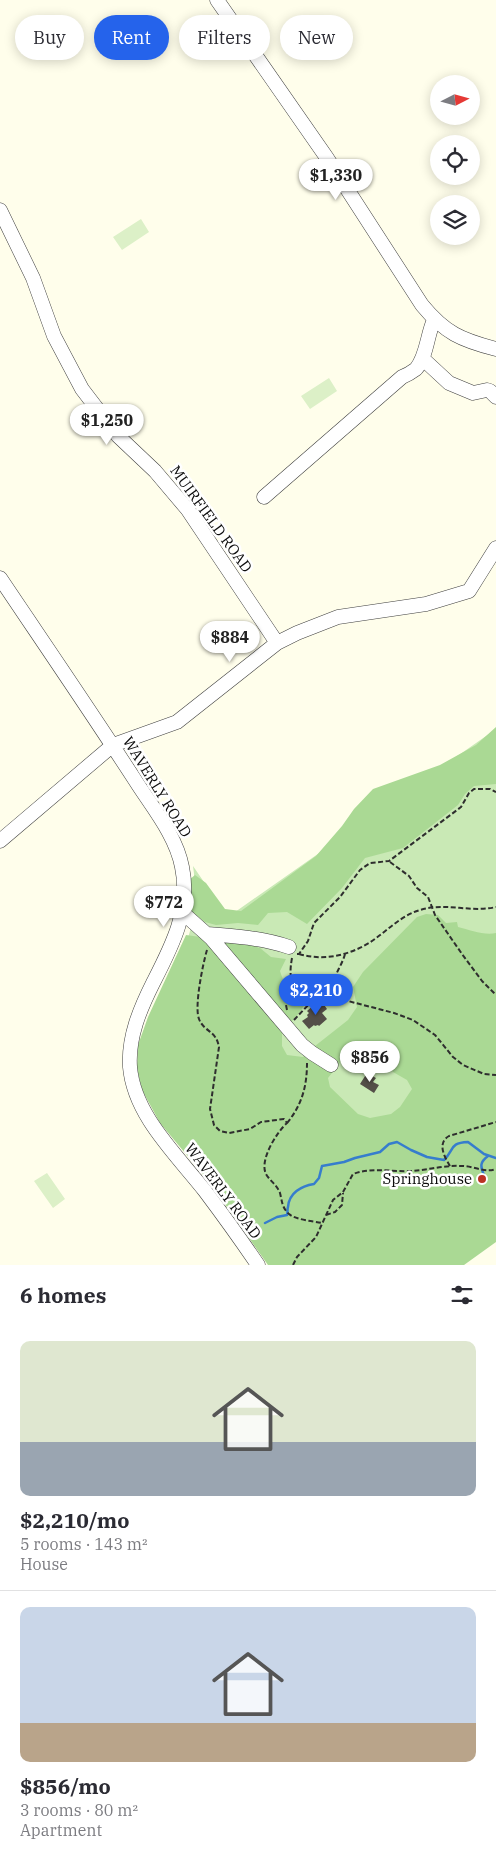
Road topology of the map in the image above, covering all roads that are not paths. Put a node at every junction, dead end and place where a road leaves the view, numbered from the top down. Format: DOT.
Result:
graph roads {
  1 [pos="218,0"];
  2 [pos="0,210"];
  3 [pos="434,320"];
  4 [pos="496,349"];
  5 [pos="422,358"];
  6 [pos="496,396"];
  7 [pos="264,497"];
  8 [pos="496,548"];
  9 [pos="0,578"];
  10 [pos="277,643"];
  11 [pos="113,746"];
  12 [pos="0,841"];
  13 [pos="183,913"];
  14 [pos="209,936"];
  15 [pos="294,951"];
  16 [pos="331,1065"];
  17 [pos="258,1265"];
  1 -- 3 [label="street"];
  2 -- 10 [label="street, MUIRFIELD ROAD"];
  3 -- 4 [label="street"];
  3 -- 5 [label="street"];
  5 -- 6 [label="street"];
  5 -- 7 [label="street"];
  8 -- 10 [label="street"];
  9 -- 11 [label="street, WAVERLY ROAD"];
  10 -- 11 [label="street"];
  11 -- 12 [label="street"];
  11 -- 13 [label="street, WAVERLY ROAD"];
  13 -- 14 [label="street"];
  13 -- 17 [label="street, WAVERLY ROAD"];
  14 -- 15 [label="street"];
  14 -- 16 [label="street"];
}
